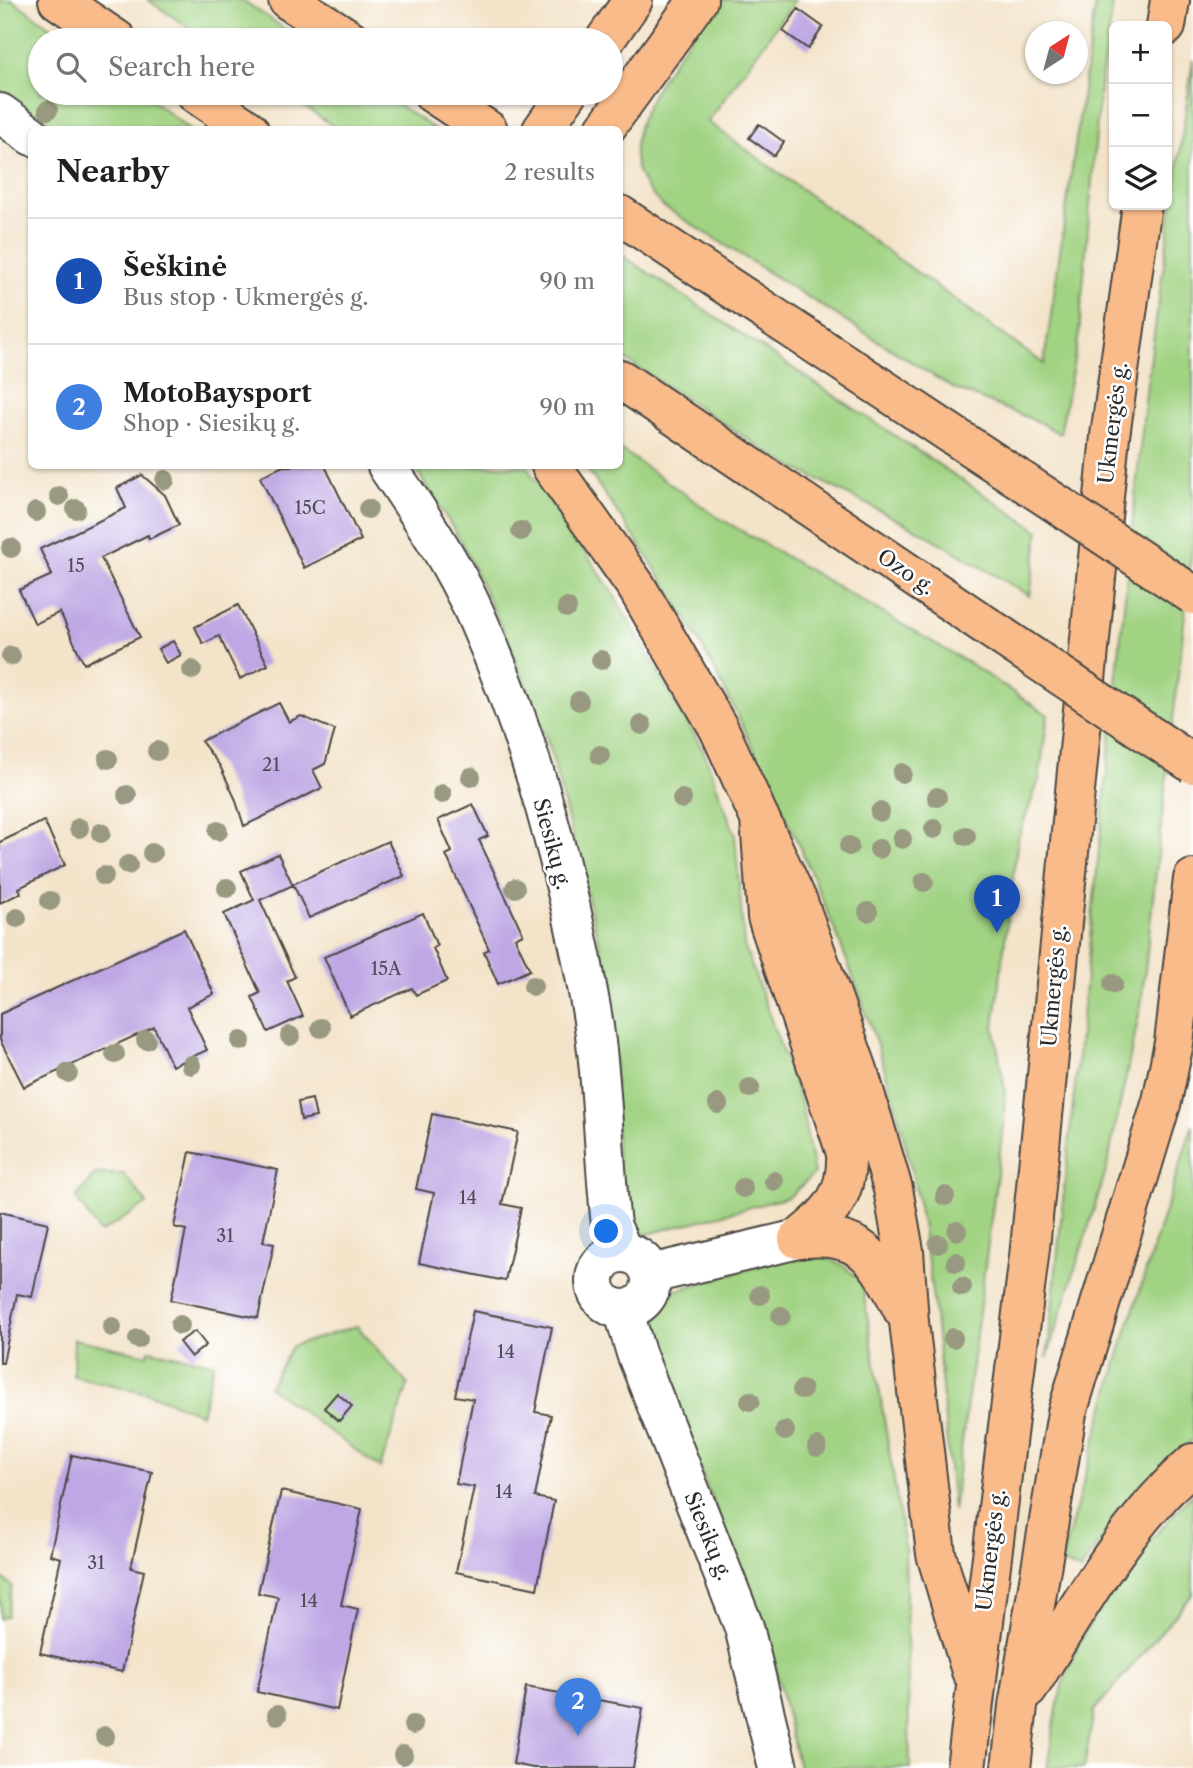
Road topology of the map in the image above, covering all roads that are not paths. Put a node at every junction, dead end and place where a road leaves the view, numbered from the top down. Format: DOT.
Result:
graph roads {
  1 [pos="58,0"];
  2 [pos="288,0"];
  3 [pos="633,0"];
  4 [pos="698,0"];
  5 [pos="1170,0"];
  6 [pos="1167,21"];
  7 [pos="99,28"];
  8 [pos="332,28"];
  9 [pos="613,28"];
  10 [pos="623,104"];
  11 [pos="450,105"];
  12 [pos="560,105"];
  13 [pos="622,105"];
  14 [pos="214,109"];
  15 [pos="0,113"];
  16 [pos="242,126"];
  17 [pos="482,126"];
  18 [pos="545,126"];
  19 [pos="607,126"];
  20 [pos="28,133"];
  21 [pos="1141,210"];
  22 [pos="623,217"];
  23 [pos="623,381"];
  24 [pos="389,469"];
  25 [pos="553,469"];
  26 [pos="1193,595"];
  27 [pos="1193,764"];
  28 [pos="760,819"];
  29 [pos="1193,878"];
  30 [pos="798,1239"];
  31 [pos="637,1263"];
  32 [pos="623,1309"];
  33 [pos="909,1322"];
  34 [pos="1193,1463"];
  35 [pos="975,1683"];
  36 [pos="1018,1706"];
  37 [pos="778,1768"];
  38 [pos="966,1768"];
  39 [pos="1011,1768"];
  1 -- 7 [label="main road"];
  2 -- 8 [label="main road"];
  3 -- 9 [label="main road"];
  4 -- 10 [label="main road"];
  5 -- 6 [label="main road"];
  11 -- 17 [label="main road"];
  12 -- 18 [label="main road"];
  13 -- 19 [label="main road"];
  14 -- 16 [label="main road"];
  15 -- 20 [label="street"];
  21 -- 35 [label="main road, Ukmergės g."];
  22 -- 26 [label="main road, bridge"];
  23 -- 27 [label="main road, Ozo g., bridge"];
  24 -- 31 [label="street, Siesikų g."];
  25 -- 28 [label="main road"];
  28 -- 30 [label="main road"];
  28 -- 33 [label="main road"];
  29 -- 36 [label="main road"];
  30 -- 31 [label="street"];
  30 -- 33 [label="main road"];
  31 -- 32 [label="street"];
  31 -- 32 [label="street"];
  32 -- 37 [label="street, Siesikų g."];
  33 -- 35 [label="main road"];
  34 -- 36 [label="main road"];
  35 -- 38 [label="main road, Ukmergės g."];
  36 -- 39 [label="main road"];
}
